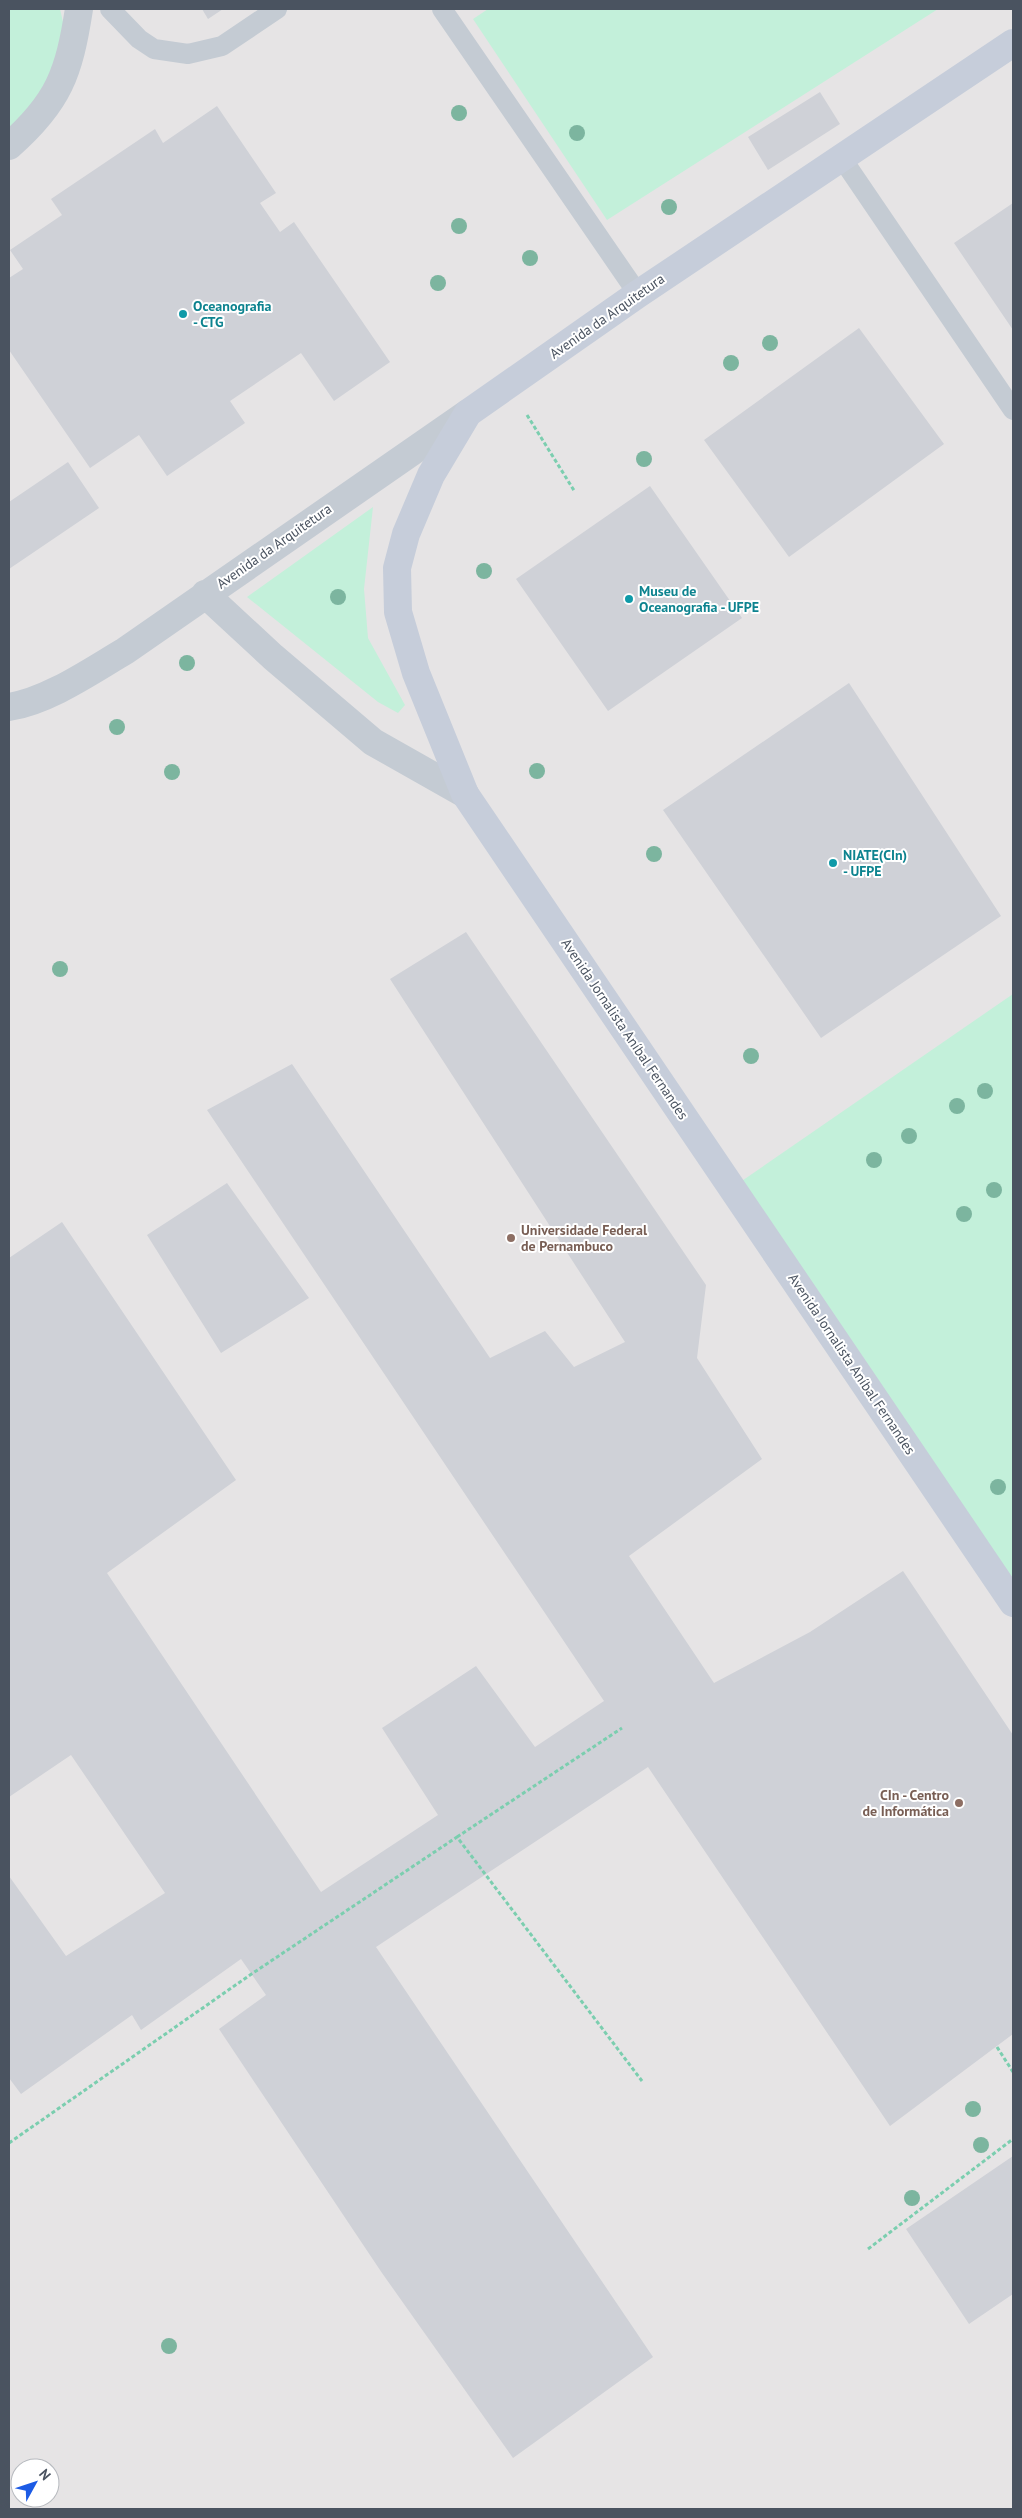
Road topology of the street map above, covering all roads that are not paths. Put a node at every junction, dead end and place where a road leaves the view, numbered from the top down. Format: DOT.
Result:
graph roads {
  1 [pos="79,9"];
  2 [pos="110,9"];
  3 [pos="277,9"];
  4 [pos="442,9"];
  5 [pos="1013,43"];
  6 [pos="9,146"];
  7 [pos="841,157"];
  8 [pos="638,294"];
  9 [pos="1013,410"];
  10 [pos="468,413"];
  11 [pos="206,594"];
  12 [pos="9,707"];
  13 [pos="465,794"];
  14 [pos="1013,1603"];
  1 -- 6 [label="street"];
  2 -- 3 [label="lane"];
  4 -- 8 [label="lane"];
  5 -- 7 [label="street, Avenida da Arquitetura"];
  7 -- 8 [label="street, Avenida da Arquitetura"];
  7 -- 9 [label="lane"];
  8 -- 10 [label="street, Avenida da Arquitetura"];
  10 -- 11 [label="street, Avenida da Arquitetura"];
  10 -- 13 [label="street, Avenida Jornalista Aníbal Fernandes"];
  11 -- 12 [label="street, Avenida da Arquitetura"];
  11 -- 13 [label="street, Avenida da Arquitetura"];
  13 -- 14 [label="street, Avenida Jornalista Aníbal Fernandes"];
}
